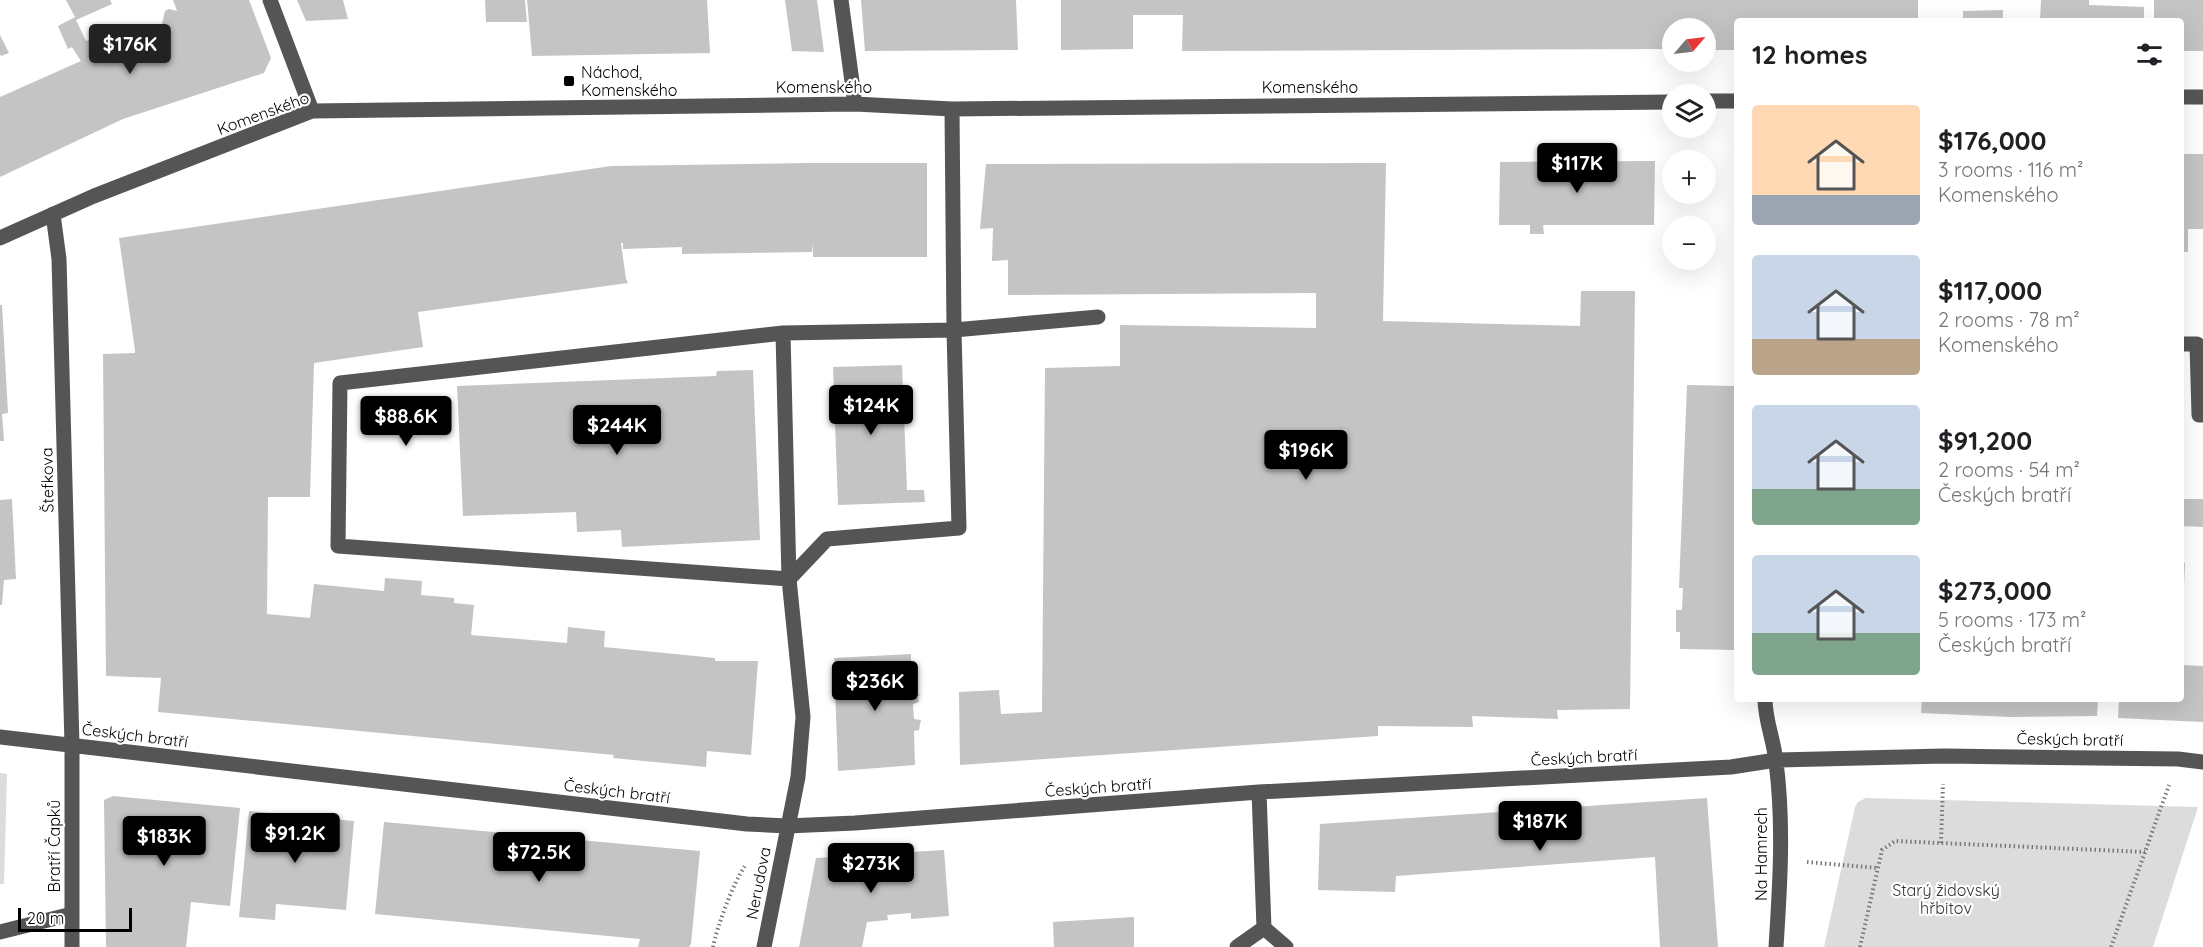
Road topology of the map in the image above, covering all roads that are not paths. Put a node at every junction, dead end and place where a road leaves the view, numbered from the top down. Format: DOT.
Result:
graph roads {
  1 [pos="270,0"];
  2 [pos="841,0"];
  3 [pos="2184,97"];
  4 [pos="2203,97"];
  5 [pos="1716,101"];
  6 [pos="1734,101"];
  7 [pos="1662,102"];
  8 [pos="855,104"];
  9 [pos="952,109"];
  10 [pos="312,111"];
  11 [pos="53,214"];
  12 [pos="0,238"];
  13 [pos="1098,317"];
  14 [pos="954,330"];
  15 [pos="783,333"];
  16 [pos="2184,344"];
  17 [pos="2203,415"];
  18 [pos="789,579"];
  19 [pos="1765,702"];
  20 [pos="0,737"];
  21 [pos="72,745"];
  22 [pos="1776,760"];
  23 [pos="2203,762"];
  24 [pos="1259,792"];
  25 [pos="787,826"];
  26 [pos="72,914"];
  27 [pos="1263,928"];
  28 [pos="0,932"];
  29 [pos="72,947"];
  30 [pos="764,947"];
  31 [pos="1237,947"];
  32 [pos="1286,947"];
  33 [pos="1776,947"];
  1 -- 10 [label="street"];
  2 -- 8 [label="street"];
  3 -- 4 [label="street"];
  5 -- 6 [label="street"];
  7 -- 9 [label="street, Komenského"];
  8 -- 9 [label="street, Komenského"];
  8 -- 10 [label="street, Komenského"];
  9 -- 14 [label="street"];
  10 -- 11 [label="street, Komenského"];
  11 -- 12 [label="street, Komenského"];
  11 -- 21 [label="street, Štefkova"];
  13 -- 14 [label="street"];
  14 -- 15 [label="street"];
  14 -- 18 [label="street"];
  15 -- 18 [label="street, Nerudova"];
  15 -- 18 [label="street"];
  16 -- 17 [label="street"];
  18 -- 25 [label="street, Nerudova"];
  19 -- 22 [label="street, Na Hamrech"];
  20 -- 21 [label="street, Českých bratří"];
  21 -- 25 [label="street, Českých bratří"];
  21 -- 26 [label="street, Bratří Čapků"];
  22 -- 23 [label="street, Českých bratří"];
  22 -- 24 [label="street, Českých bratří"];
  22 -- 33 [label="street, Na Hamrech"];
  24 -- 25 [label="street, Českých bratří"];
  24 -- 27 [label="street"];
  25 -- 30 [label="street, Nerudova"];
  26 -- 28 [label="street"];
  26 -- 29 [label="street, Bratří Čapků"];
  27 -- 31 [label="street"];
  27 -- 32 [label="street"];
}
